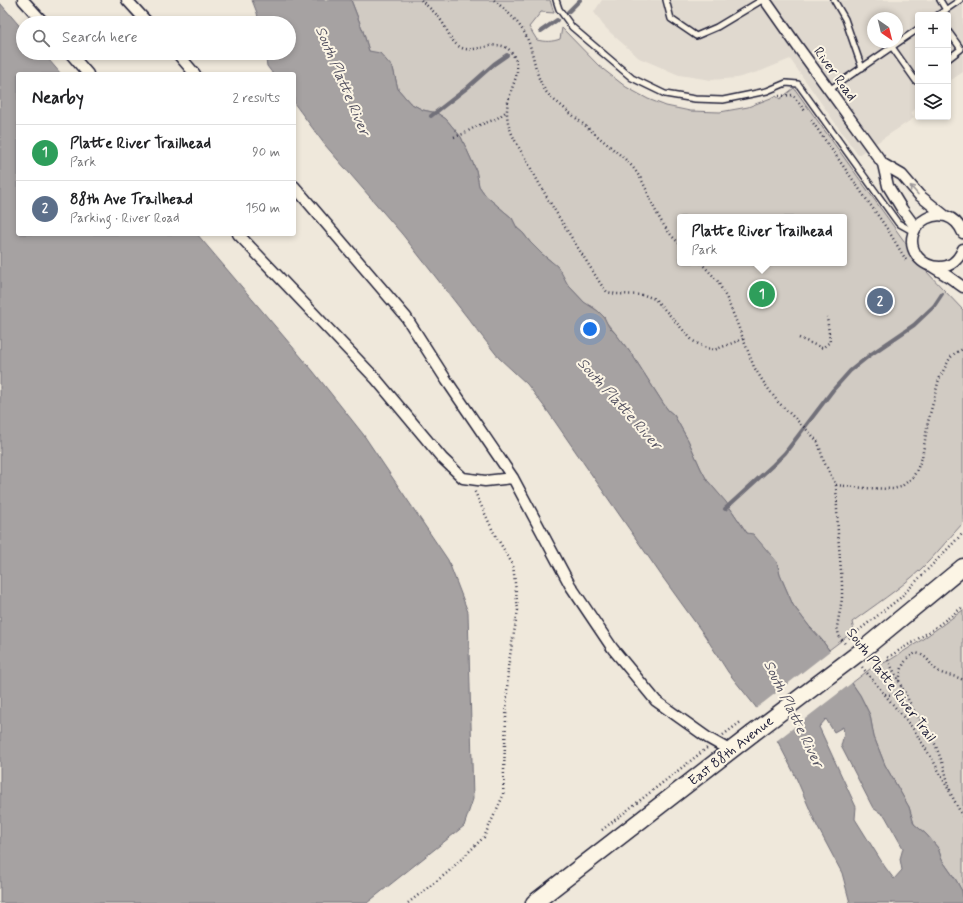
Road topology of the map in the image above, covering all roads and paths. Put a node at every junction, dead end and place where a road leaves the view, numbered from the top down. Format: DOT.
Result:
graph roads {
  1 [pos="23,0"];
  2 [pos="127,0"];
  3 [pos="421,0"];
  4 [pos="494,0"];
  5 [pos="556,0"];
  6 [pos="666,0"];
  7 [pos="764,0"];
  8 [pos="834,0"];
  9 [pos="940,0"];
  10 [pos="960,0"];
  11 [pos="946,10"];
  12 [pos="943,12"];
  13 [pos="38,16"];
  14 [pos="142,16"];
  15 [pos="915,31"];
  16 [pos="951,35"];
  17 [pos="903,39"];
  18 [pos="891,48"];
  19 [pos="893,48"];
  20 [pos="951,57"];
  21 [pos="76,60"];
  22 [pos="183,60"];
  23 [pos="862,68"];
  24 [pos="86,72"];
  25 [pos="193,72"];
  26 [pos="915,80"];
  27 [pos="829,90"];
  28 [pos="779,96"];
  29 [pos="508,111"];
  30 [pos="454,137"];
  31 [pos="883,164"];
  32 [pos="296,188"];
  33 [pos="944,215"];
  34 [pos="915,230"];
  35 [pos="963,233"];
  36 [pos="240,236"];
  37 [pos="677,241"];
  38 [pos="963,249"];
  39 [pos="907,262"];
  40 [pos="704,266"];
  41 [pos="933,267"];
  42 [pos="963,287"];
  43 [pos="827,317"];
  44 [pos="799,338"];
  45 [pos="743,339"];
  46 [pos="963,349"];
  47 [pos="513,478"];
  48 [pos="469,479"];
  49 [pos="836,485"];
  50 [pos="963,533"];
  51 [pos="962,569"];
  52 [pos="963,607"];
  53 [pos="849,638"];
  54 [pos="856,655"];
  55 [pos="963,680"];
  56 [pos="899,681"];
  57 [pos="901,686"];
  58 [pos="885,694"];
  59 [pos="742,721"];
  60 [pos="715,742"];
  61 [pos="731,751"];
  62 [pos="952,796"];
  63 [pos="963,817"];
  64 [pos="602,830"];
  65 [pos="408,903"];
  66 [pos="534,903"];
  1 -- 13 [label="street"];
  2 -- 14 [label="street"];
  3 -- 29 [label="path"];
  4 -- 37 [label="path"];
  5 -- 34 [label="lane"];
  6 -- 7 [label="lane"];
  7 -- 27 [label="street, River Road"];
  8 -- 23 [label="lane"];
  9 -- 11 [label="lane"];
  10 -- 11 [label="lane"];
  11 -- 12 [label="lane"];
  15 -- 17 [label="lane"];
  16 -- 20 [label="lane"];
  18 -- 23 [label="lane"];
  19 -- 26 [label="lane"];
  21 -- 24 [label="street"];
  22 -- 25 [label="street"];
  23 -- 27 [label="lane"];
  27 -- 31 [label="street, River Road"];
  28 -- 39 [label="path"];
  29 -- 30 [label="path"];
  29 -- 45 [label="path"];
  33 -- 31 [label="street, River Road, one-way"];
  31 -- 34 [label="street, River Road"];
  32 -- 47 [label="street"];
  33 -- 34 [label="street"];
  33 -- 35 [label="street, River Road"];
  34 -- 41 [label="street"];
  36 -- 48 [label="street"];
  38 -- 41 [label="street"];
  40 -- 45 [label="path, South Platte River Trail"];
  41 -- 42 [label="street"];
  43 -- 44 [label="path"];
  45 -- 49 [label="path, South Platte River Trail"];
  46 -- 49 [label="path"];
  47 -- 48 [label="street"];
  47 -- 60 [label="street"];
  48 -- 65 [label="path"];
  49 -- 54 [label="path, South Platte River Trail"];
  50 -- 53 [label="path"];
  51 -- 54 [label="main road, East 88th Avenue"];
  52 -- 56 [label="path"];
  54 -- 58 [label="path, South Platte River Trail"];
  54 -- 61 [label="main road, East 88th Avenue, bridge"];
  55 -- 56 [label="path"];
  56 -- 57 [label="path"];
  57 -- 58 [label="path"];
  57 -- 62 [label="path"];
  58 -- 62 [label="path, South Platte River Trail"];
  59 -- 60 [label="path"];
  60 -- 61 [label="street"];
  60 -- 64 [label="path"];
  61 -- 66 [label="main road, East 88th Avenue"];
  62 -- 63 [label="path, South Platte River Trail"];
}
